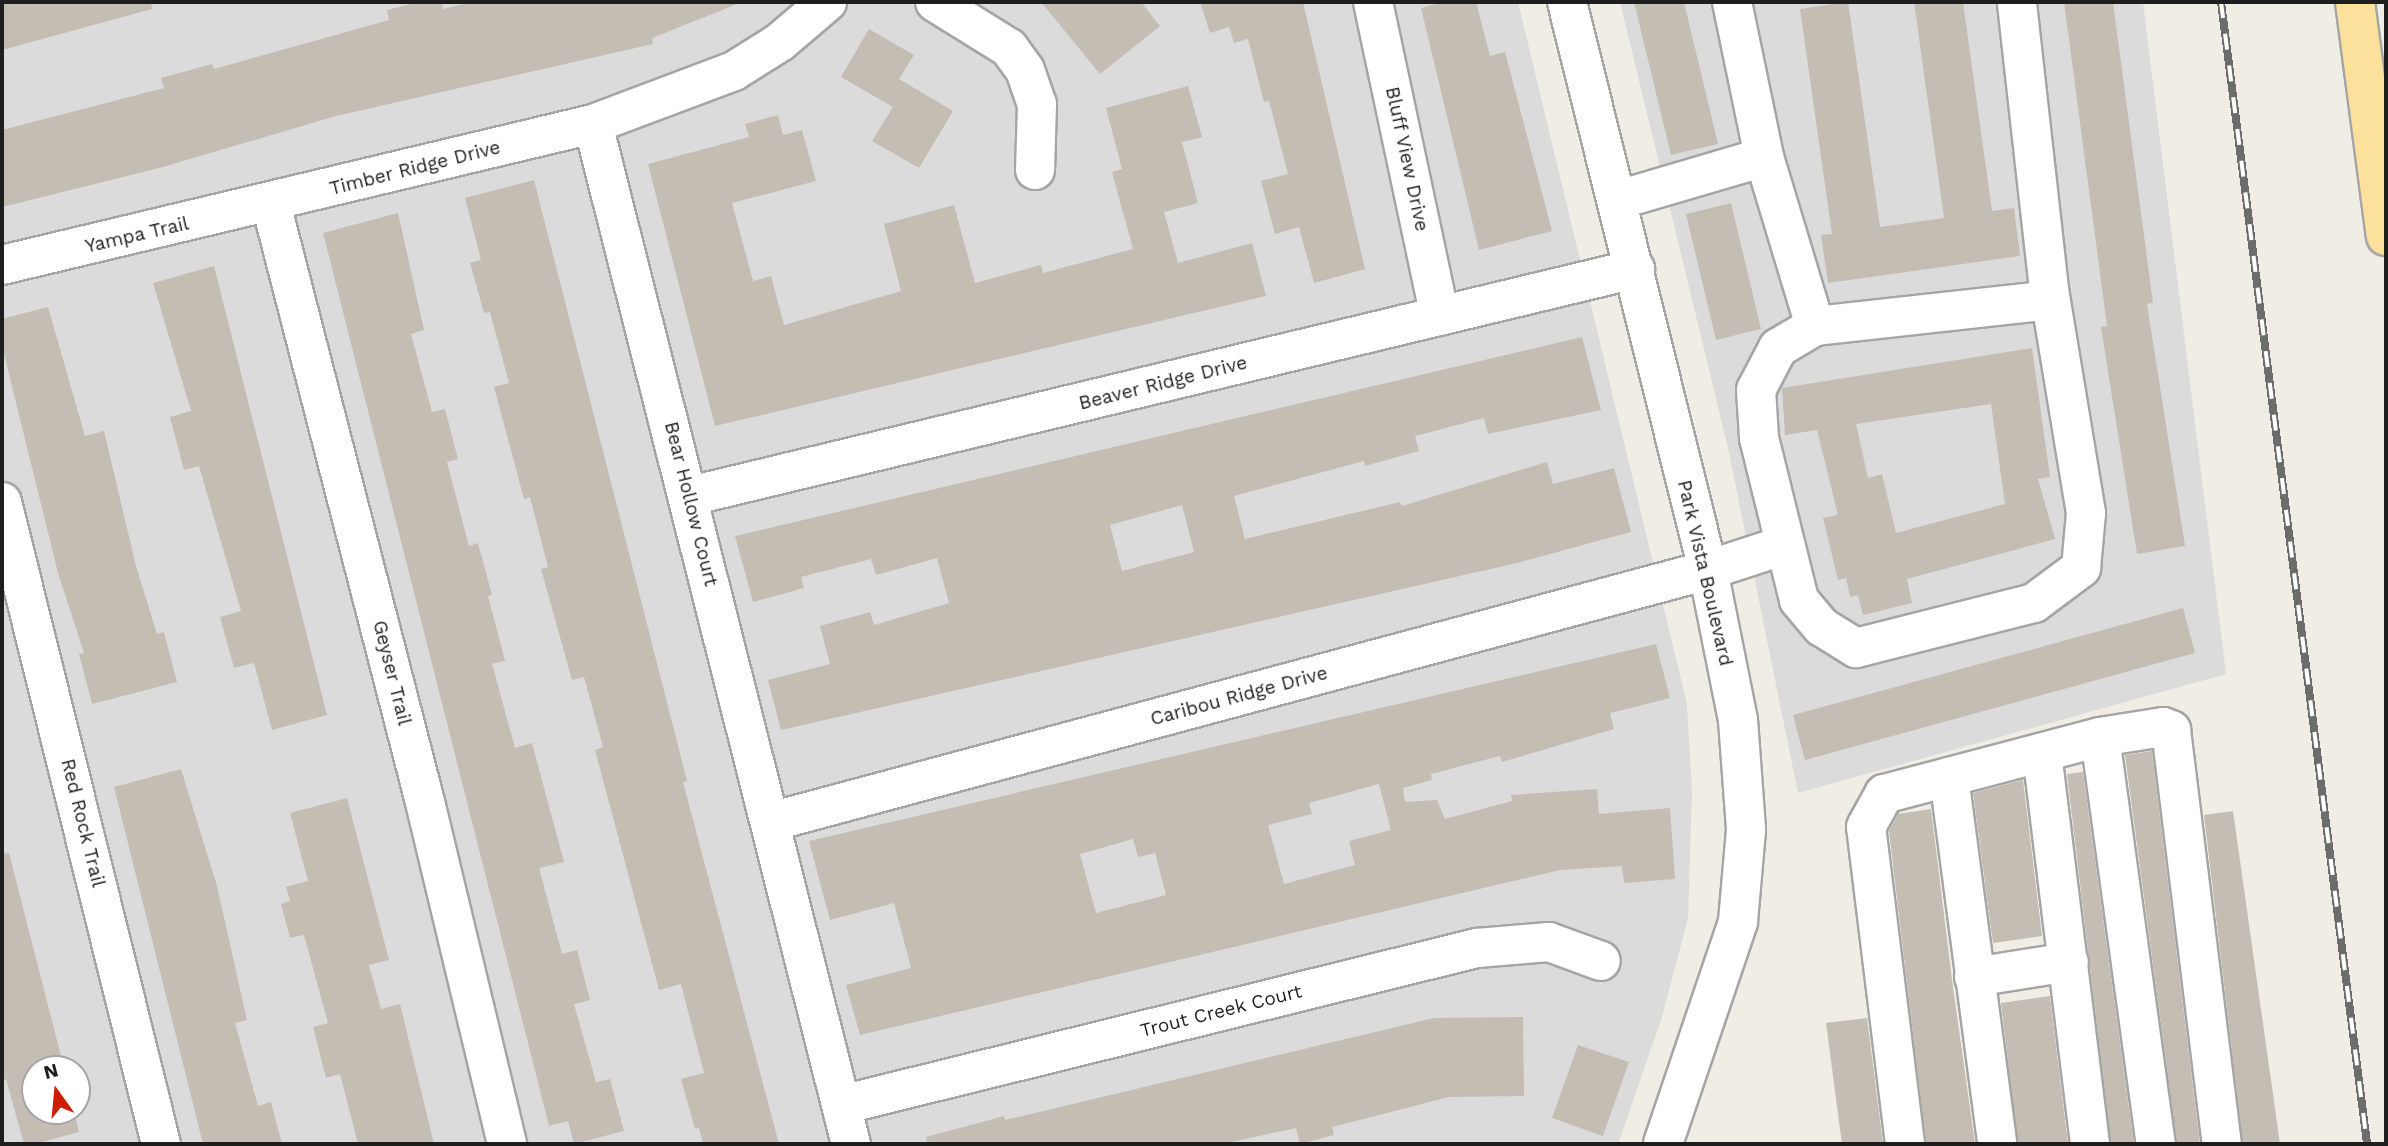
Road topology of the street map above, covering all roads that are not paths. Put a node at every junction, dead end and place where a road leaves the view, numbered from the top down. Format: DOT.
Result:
graph roads {
  1 [pos="827,2"];
  2 [pos="935,2"];
  3 [pos="1373,2"];
  4 [pos="1567,2"];
  5 [pos="1732,2"];
  6 [pos="2017,2"];
  7 [pos="2355,2"];
  8 [pos="576,128"];
  9 [pos="1764,158"];
  10 [pos="1035,170"];
  11 [pos="1618,200"];
  12 [pos="271,204"];
  13 [pos="2386,230"];
  14 [pos="2386,236"];
  15 [pos="2,265"];
  16 [pos="1635,269"];
  17 [pos="2050,300"];
  18 [pos="1440,316"];
  19 [pos="1815,326"];
  20 [pos="690,496"];
  21 [pos="2,502"];
  22 [pos="1785,545"];
  23 [pos="1708,570"];
  24 [pos="2100,737"];
  25 [pos="2042,753"];
  26 [pos="1949,777"];
  27 [pos="770,822"];
  28 [pos="1601,961"];
  29 [pos="2068,962"];
  30 [pos="1975,977"];
  31 [pos="841,1105"];
  32 [pos="161,1144"];
  33 [pos="507,1144"];
  34 [pos="851,1144"];
  35 [pos="1662,1144"];
  36 [pos="1905,1144"];
  37 [pos="1997,1144"];
  38 [pos="2090,1144"];
  39 [pos="2156,1144"];
  40 [pos="2222,1144"];
  1 -- 8 [label="street"];
  2 -- 10 [label="street"];
  3 -- 18 [label="street, Bluff View Drive"];
  4 -- 11 [label="street, Park Vista Boulevard"];
  5 -- 9 [label="street"];
  6 -- 17 [label="street"];
  7 -- 13 [label="main road"];
  8 -- 12 [label="street, Timber Ridge Drive"];
  8 -- 20 [label="street, Bear Hollow Court"];
  9 -- 11 [label="street"];
  9 -- 19 [label="street"];
  11 -- 16 [label="street, Park Vista Boulevard"];
  12 -- 15 [label="street, Yampa Trail"];
  12 -- 33 [label="street, Geyser Trail"];
  13 -- 14 [label="main road"];
  16 -- 18 [label="street, Beaver Ridge Drive"];
  16 -- 23 [label="street, Park Vista Boulevard"];
  17 -- 19 [label="street"];
  17 -- 22 [label="street"];
  18 -- 20 [label="street, Beaver Ridge Drive"];
  19 -- 22 [label="street"];
  20 -- 27 [label="street, Bear Hollow Court"];
  21 -- 32 [label="street, Red Rock Trail"];
  22 -- 23 [label="street, Caribou Ridge Drive"];
  23 -- 27 [label="street, Caribou Ridge Drive"];
  23 -- 35 [label="street, Park Vista Boulevard"];
  24 -- 25 [label="street"];
  24 -- 39 [label="street"];
  24 -- 40 [label="street"];
  25 -- 26 [label="street"];
  25 -- 29 [label="street"];
  26 -- 30 [label="street"];
  26 -- 36 [label="street"];
  27 -- 31 [label="street, Bear Hollow Court"];
  28 -- 31 [label="street, Trout Creek Court"];
  29 -- 30 [label="street"];
  29 -- 38 [label="street"];
  30 -- 37 [label="street"];
  31 -- 34 [label="street, Bear Hollow Court"];
}
